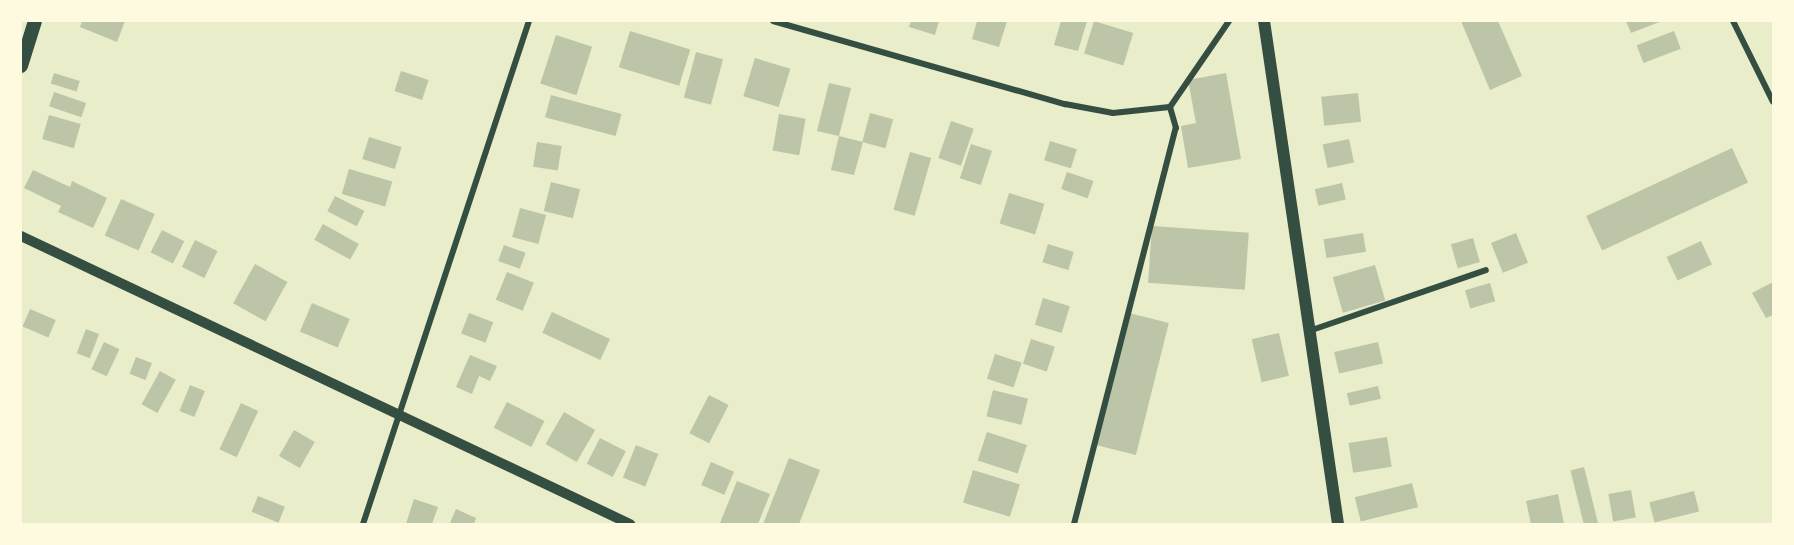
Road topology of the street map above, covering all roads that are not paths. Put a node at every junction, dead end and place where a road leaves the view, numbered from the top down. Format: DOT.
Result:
graph roads {
  1 [pos="35,21"];
  2 [pos="529,21"];
  3 [pos="773,21"];
  4 [pos="1229,21"];
  5 [pos="1264,21"];
  6 [pos="1733,21"];
  7 [pos="21,66"];
  8 [pos="1773,102"];
  9 [pos="1170,107"];
  10 [pos="21,236"];
  11 [pos="1486,270"];
  12 [pos="1309,332"];
  13 [pos="399,417"];
  14 [pos="363,524"];
  15 [pos="630,524"];
  16 [pos="1074,524"];
  17 [pos="1338,524"];
  1 -- 7 [label="main road"];
  2 -- 13 [label="street"];
  3 -- 9 [label="street"];
  4 -- 9 [label="street"];
  5 -- 12 [label="main road"];
  6 -- 8 [label="street"];
  9 -- 16 [label="street"];
  10 -- 13 [label="street"];
  11 -- 12 [label="street"];
  12 -- 17 [label="main road"];
  13 -- 14 [label="street"];
  13 -- 15 [label="street"];
}
